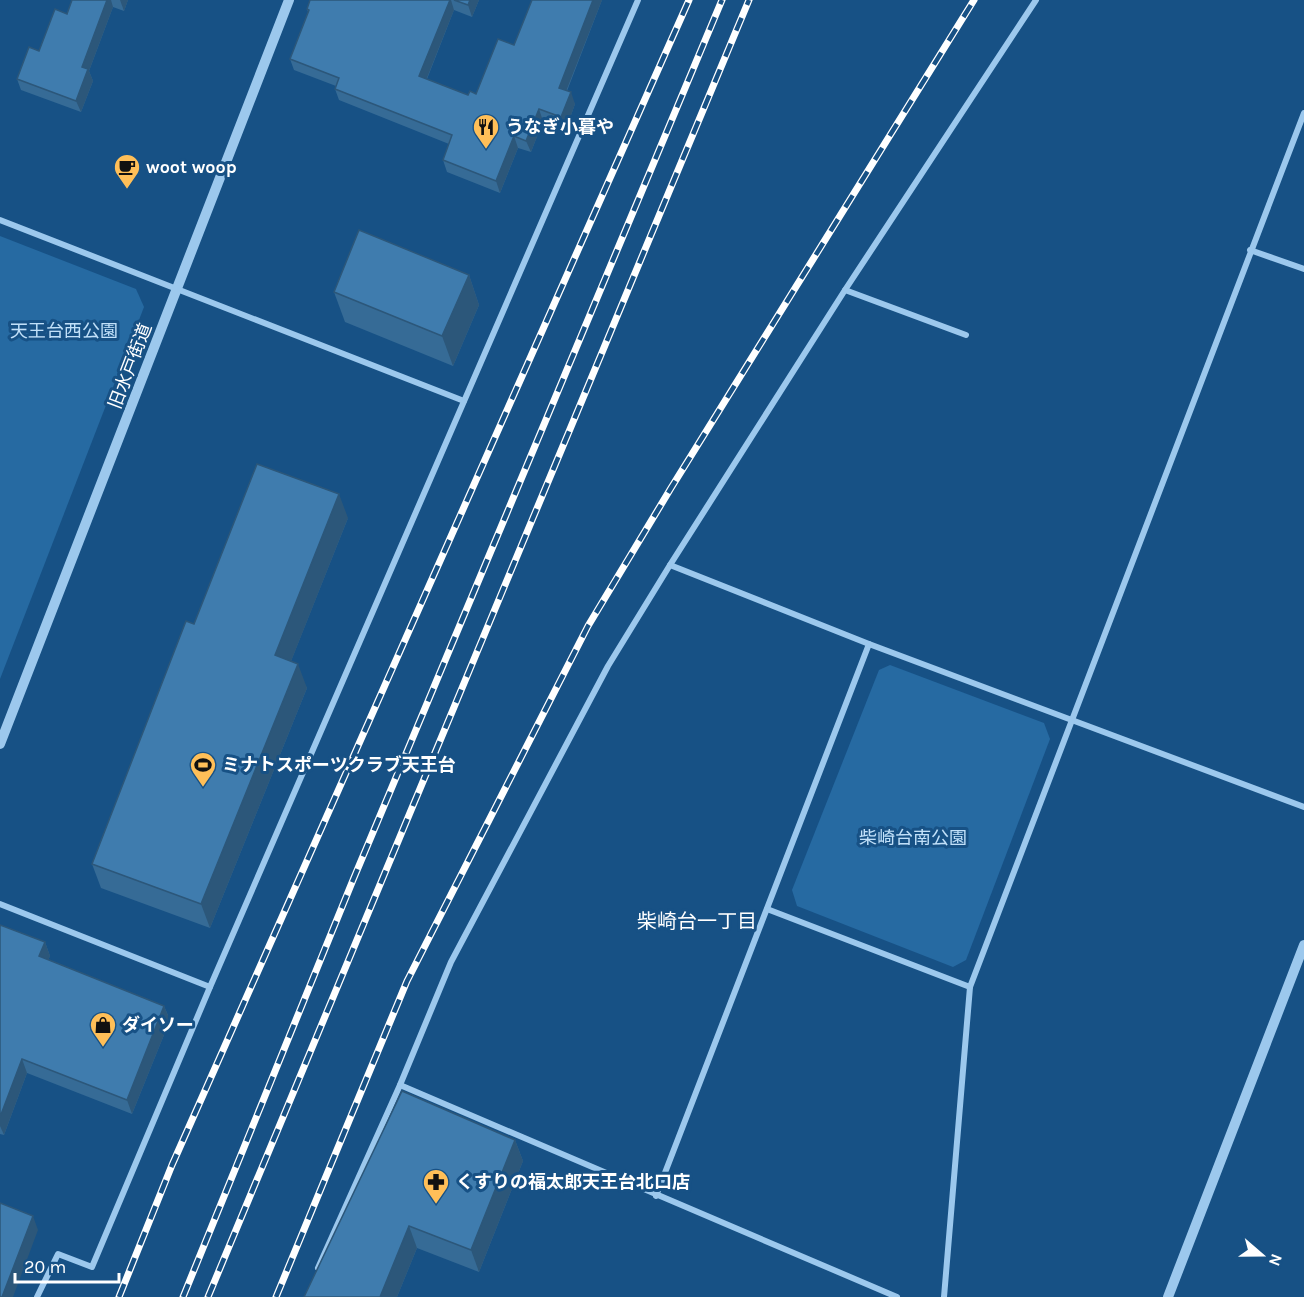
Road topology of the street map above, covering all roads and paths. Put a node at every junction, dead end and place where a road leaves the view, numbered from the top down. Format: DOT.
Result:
graph roads {
  1 [pos="289,0"];
  2 [pos="638,0"];
  3 [pos="1036,0"];
  4 [pos="1304,113"];
  5 [pos="0,220"];
  6 [pos="1250,250"];
  7 [pos="1304,269"];
  8 [pos="178,288"];
  9 [pos="845,290"];
  10 [pos="966,334"];
  11 [pos="464,401"];
  12 [pos="670,565"];
  13 [pos="869,644"];
  14 [pos="1071,721"];
  15 [pos="0,744"];
  16 [pos="1304,807"];
  17 [pos="0,904"];
  18 [pos="767,909"];
  19 [pos="1304,945"];
  20 [pos="210,987"];
  21 [pos="970,987"];
  22 [pos="400,1085"];
  23 [pos="656,1196"];
  24 [pos="314,1276"];
  25 [pos="37,1297"];
  26 [pos="897,1297"];
  27 [pos="944,1297"];
  28 [pos="1168,1297"];
  1 -- 8 [label="street, 旧水戸街道"];
  2 -- 11 [label="street"];
  3 -- 9 [label="street"];
  4 -- 6 [label="street"];
  5 -- 8 [label="street"];
  6 -- 7 [label="street"];
  6 -- 14 [label="street"];
  8 -- 11 [label="street"];
  8 -- 15 [label="street, 旧水戸街道"];
  9 -- 10 [label="street"];
  9 -- 12 [label="street"];
  11 -- 20 [label="street"];
  12 -- 13 [label="street"];
  12 -- 22 [label="street"];
  13 -- 14 [label="street"];
  13 -- 18 [label="street"];
  14 -- 16 [label="street"];
  14 -- 21 [label="street"];
  17 -- 20 [label="street"];
  18 -- 21 [label="street"];
  18 -- 23 [label="street"];
  19 -- 28 [label="street"];
  20 -- 25 [label="street"];
  21 -- 27 [label="street"];
  22 -- 23 [label="street"];
  22 -- 24 [label="street"];
  23 -- 26 [label="street"];
}
